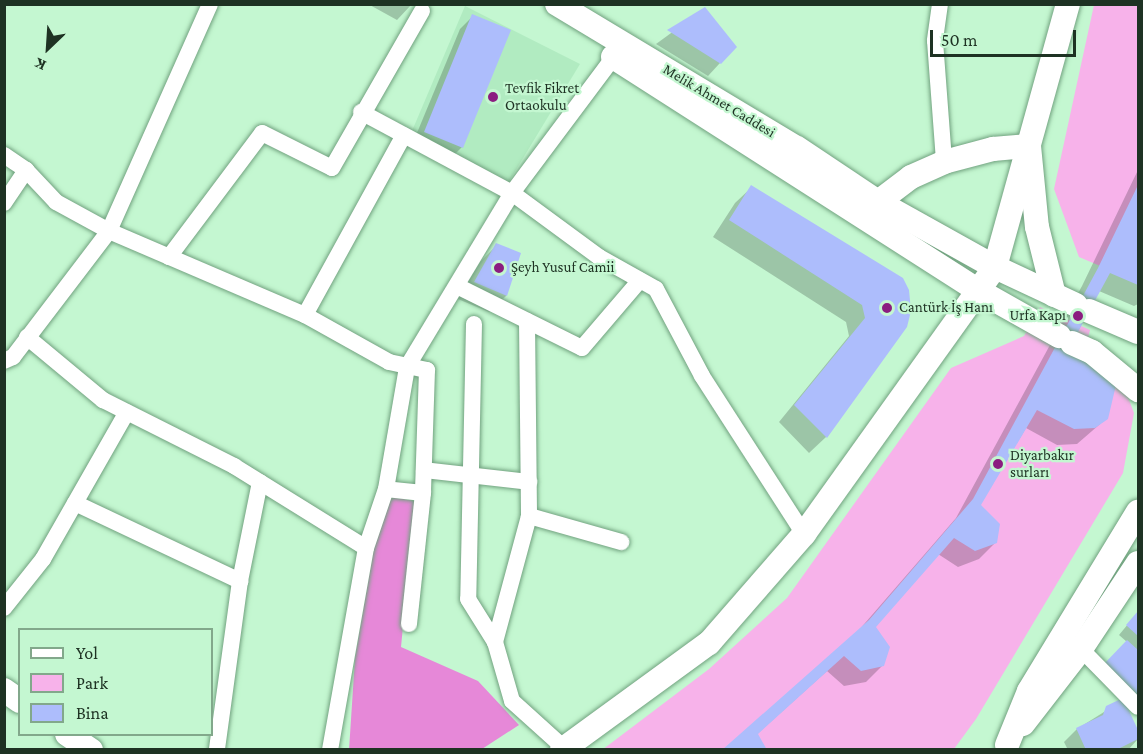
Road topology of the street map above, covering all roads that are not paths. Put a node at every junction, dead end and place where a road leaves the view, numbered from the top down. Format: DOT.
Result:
graph roads {
  1 [pos="210,4"];
  2 [pos="557,4"];
  3 [pos="940,4"];
  4 [pos="1068,4"];
  5 [pos="422,11"];
  6 [pos="619,50"];
  7 [pos="361,112"];
  8 [pos="404,135"];
  9 [pos="1029,146"];
  10 [pos="4,155"];
  11 [pos="944,162"];
  12 [pos="26,170"];
  13 [pos="512,193"];
  14 [pos="878,202"];
  15 [pos="4,203"];
  16 [pos="109,231"];
  17 [pos="169,257"];
  18 [pos="995,267"];
  19 [pos="640,280"];
  20 [pos="459,287"];
  21 [pos="979,291"];
  22 [pos="1054,295"];
  23 [pos="305,315"];
  24 [pos="527,321"];
  25 [pos="474,324"];
  26 [pos="1133,332"];
  27 [pos="27,337"];
  28 [pos="4,361"];
  29 [pos="407,367"];
  30 [pos="1138,390"];
  31 [pos="127,412"];
  32 [pos="424,470"];
  33 [pos="471,477"];
  34 [pos="260,482"];
  35 [pos="529,482"];
  36 [pos="386,489"];
  37 [pos="423,492"];
  38 [pos="75,503"];
  39 [pos="1138,512"];
  40 [pos="529,516"];
  41 [pos="804,534"];
  42 [pos="621,542"];
  43 [pos="366,548"];
  44 [pos="1137,570"];
  45 [pos="240,581"];
  46 [pos="6,601"];
  47 [pos="409,624"];
  48 [pos="495,642"];
  49 [pos="1081,649"];
  50 [pos="4,690"];
  51 [pos="18,699"];
  52 [pos="1138,707"];
  53 [pos="69,736"];
  54 [pos="1006,748"];
  55 [pos="563,749"];
  56 [pos="92,750"];
  57 [pos="217,750"];
  58 [pos="330,750"];
  1 -- 16 [label="street"];
  2 -- 6 [label="street, Melik Ahmet Caddesi"];
  3 -- 11 [label="street"];
  4 -- 9 [label="street"];
  5 -- 7 [label="street"];
  6 -- 13 [label="street"];
  6 -- 14 [label="street, Melik Ahmet Caddesi"];
  6 -- 21 [label="street"];
  7 -- 8 [label="street"];
  7 -- 17 [label="street"];
  8 -- 13 [label="street"];
  8 -- 23 [label="street"];
  9 -- 11 [label="street"];
  9 -- 18 [label="street"];
  9 -- 22 [label="street"];
  10 -- 12 [label="street"];
  11 -- 14 [label="street"];
  12 -- 15 [label="street"];
  12 -- 16 [label="street"];
  13 -- 19 [label="street"];
  13 -- 20 [label="street"];
  14 -- 18 [label="street, Melik Ahmet Caddesi"];
  16 -- 17 [label="street"];
  16 -- 27 [label="street"];
  17 -- 23 [label="street"];
  18 -- 21 [label="street"];
  18 -- 22 [label="street, Melik Ahmet Caddesi"];
  19 -- 24 [label="street"];
  19 -- 41 [label="street"];
  20 -- 24 [label="street"];
  20 -- 29 [label="street"];
  21 -- 30 [label="street"];
  21 -- 41 [label="street"];
  22 -- 26 [label="street, Melik Ahmet Caddesi"];
  23 -- 29 [label="street"];
  24 -- 35 [label="street"];
  25 -- 33 [label="street"];
  27 -- 28 [label="street"];
  27 -- 31 [label="street"];
  29 -- 32 [label="street"];
  29 -- 36 [label="street"];
  31 -- 34 [label="street"];
  31 -- 38 [label="street"];
  32 -- 33 [label="street"];
  32 -- 37 [label="street"];
  33 -- 35 [label="street"];
  33 -- 48 [label="street"];
  34 -- 43 [label="street"];
  34 -- 45 [label="street"];
  35 -- 40 [label="street"];
  36 -- 37 [label="street"];
  36 -- 43 [label="street"];
  37 -- 47 [label="street"];
  38 -- 45 [label="street"];
  38 -- 46 [label="street"];
  39 -- 54 [label="street"];
  40 -- 42 [label="street"];
  40 -- 48 [label="street"];
  41 -- 55 [label="street"];
  43 -- 58 [label="street"];
  44 -- 49 [label="street"];
  45 -- 57 [label="street"];
  48 -- 55 [label="street"];
  49 -- 52 [label="street"];
  49 -- 54 [label="street"];
  50 -- 51 [label="street"];
  53 -- 56 [label="street"];
}
